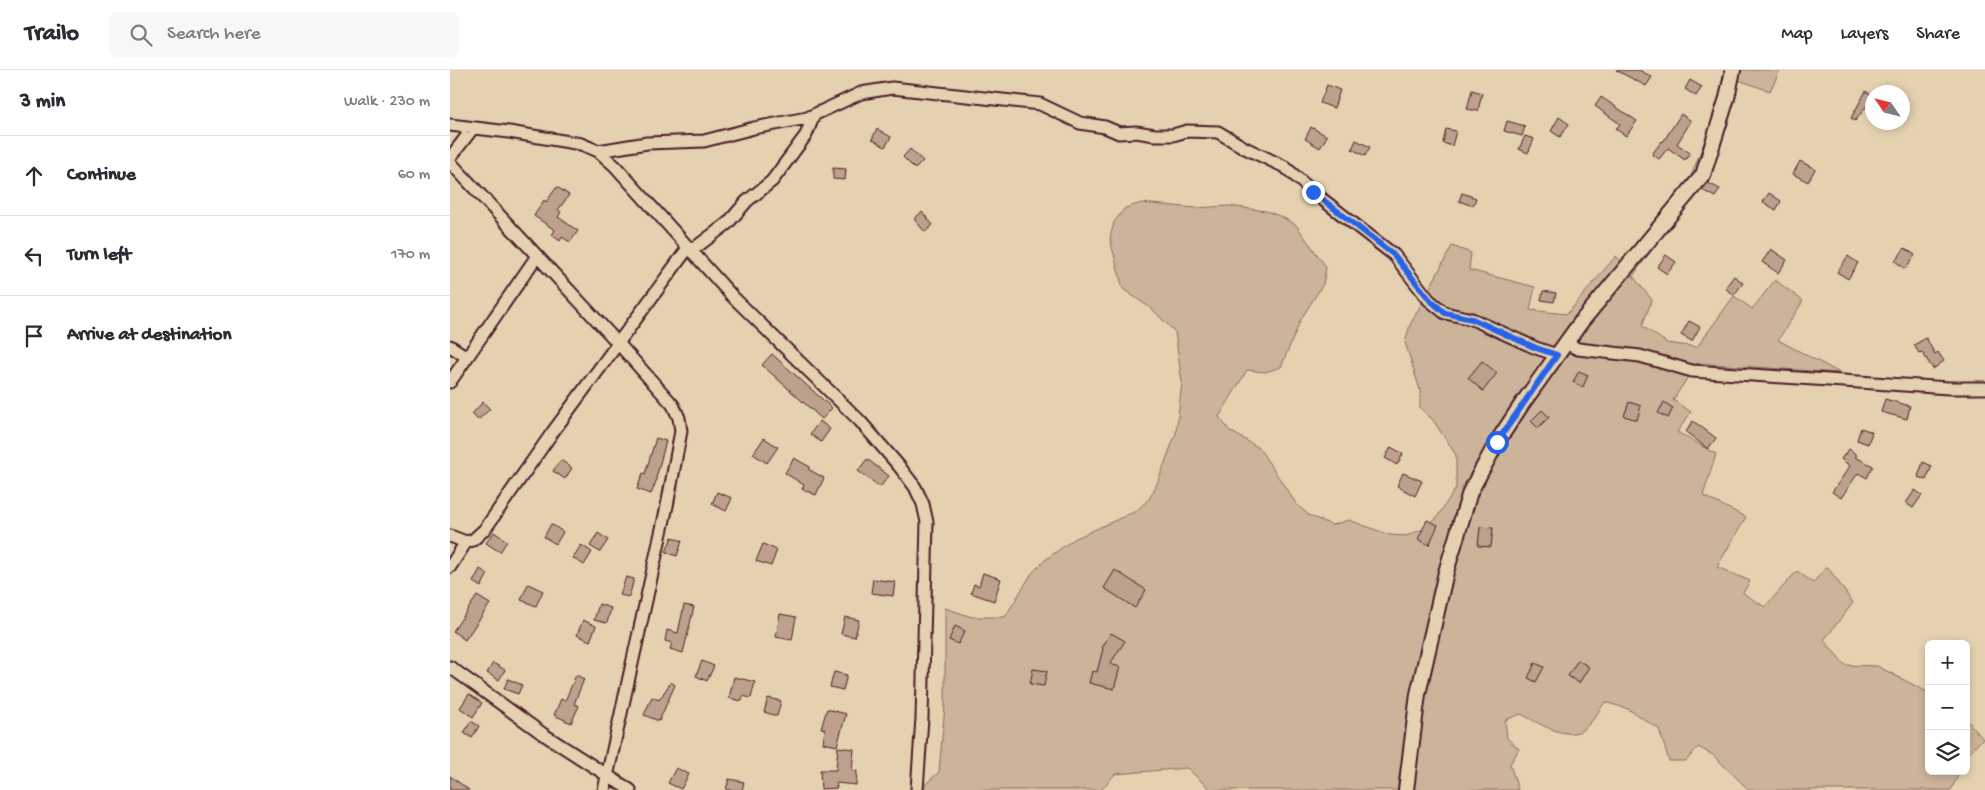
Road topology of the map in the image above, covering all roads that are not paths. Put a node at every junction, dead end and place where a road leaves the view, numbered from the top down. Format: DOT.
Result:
graph roads {
  1 [pos="1733,70"];
  2 [pos="814,115"];
  3 [pos="450,125"];
  4 [pos="473,128"];
  5 [pos="598,151"];
  6 [pos="450,160"];
  7 [pos="689,249"];
  8 [pos="537,256"];
  9 [pos="1566,343"];
  10 [pos="618,344"];
  11 [pos="450,346"];
  12 [pos="1557,355"];
  13 [pos="467,357"];
  14 [pos="450,382"];
  15 [pos="1985,388"];
  16 [pos="450,536"];
  17 [pos="466,542"];
  18 [pos="450,567"];
  19 [pos="450,667"];
  20 [pos="607,774"];
  21 [pos="604,790"];
  22 [pos="630,790"];
  23 [pos="917,790"];
  24 [pos="1406,790"];
  1 -- 9 [label="street"];
  2 -- 5 [label="street"];
  2 -- 7 [label="street"];
  2 -- 12 [label="street"];
  3 -- 4 [label="street"];
  4 -- 5 [label="street"];
  4 -- 6 [label="street"];
  5 -- 7 [label="street"];
  6 -- 8 [label="street"];
  7 -- 10 [label="street"];
  7 -- 23 [label="street"];
  8 -- 10 [label="street"];
  8 -- 13 [label="street"];
  9 -- 12 [label="street"];
  9 -- 15 [label="street"];
  10 -- 17 [label="street"];
  10 -- 20 [label="street"];
  11 -- 13 [label="street"];
  12 -- 24 [label="street"];
  13 -- 14 [label="street"];
  16 -- 17 [label="street"];
  17 -- 18 [label="street"];
  19 -- 20 [label="street"];
  20 -- 21 [label="street"];
  20 -- 22 [label="street"];
}
